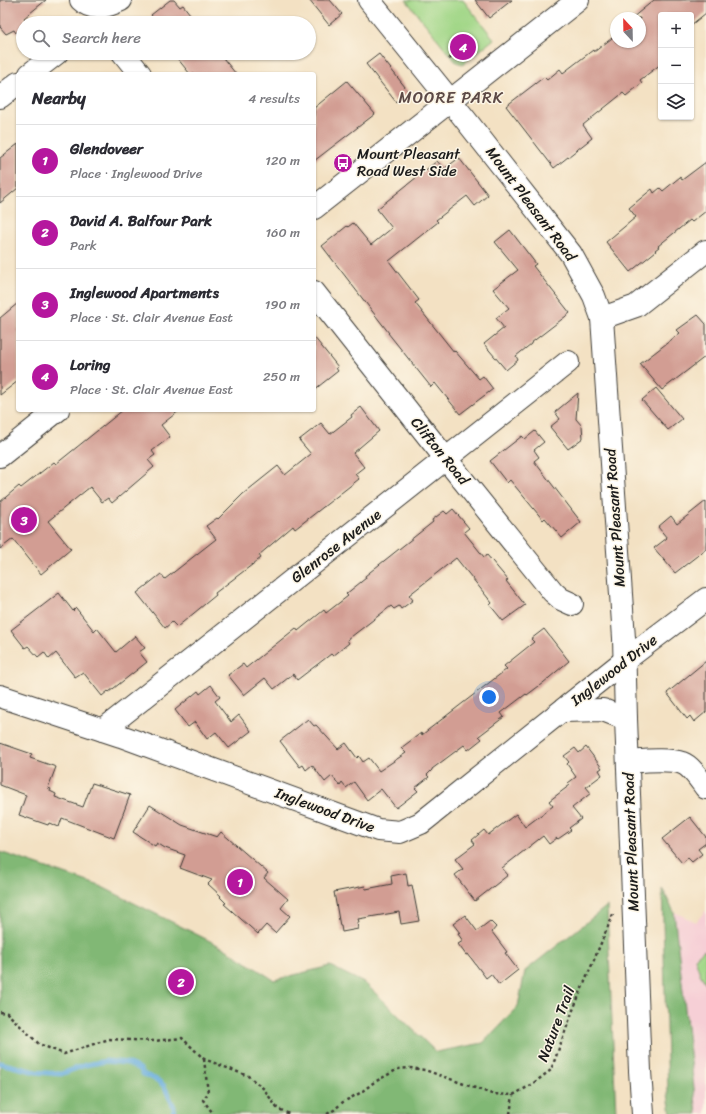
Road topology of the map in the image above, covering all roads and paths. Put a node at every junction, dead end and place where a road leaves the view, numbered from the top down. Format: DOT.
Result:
graph roads {
  1 [pos="121,0"];
  2 [pos="369,0"];
  3 [pos="578,0"];
  4 [pos="89,4"];
  5 [pos="449,59"];
  6 [pos="47,60"];
  7 [pos="129,60"];
  8 [pos="471,60"];
  9 [pos="32,72"];
  10 [pos="138,72"];
  11 [pos="16,85"];
  12 [pos="0,97"];
  13 [pos="450,101"];
  14 [pos="316,206"];
  15 [pos="706,251"];
  16 [pos="316,295"];
  17 [pos="602,318"];
  18 [pos="568,362"];
  19 [pos="55,412"];
  20 [pos="0,456"];
  21 [pos="446,459"];
  22 [pos="706,599"];
  23 [pos="572,604"];
  24 [pos="624,662"];
  25 [pos="0,696"];
  26 [pos="563,711"];
  27 [pos="626,719"];
  28 [pos="103,730"];
  29 [pos="628,762"];
  30 [pos="706,788"];
  31 [pos="614,912"];
  32 [pos="0,1012"];
  33 [pos="204,1060"];
  34 [pos="513,1095"];
  35 [pos="212,1114"];
  36 [pos="289,1114"];
  37 [pos="326,1114"];
  38 [pos="510,1114"];
  39 [pos="643,1114"];
  1 -- 4 [label="street"];
  2 -- 13 [label="street, Mount Pleasant Road"];
  3 -- 13 [label="street"];
  5 -- 8 [label="path"];
  6 -- 9 [label="street"];
  7 -- 10 [label="street"];
  11 -- 12 [label="street"];
  13 -- 14 [label="street"];
  13 -- 17 [label="street, Mount Pleasant Road"];
  15 -- 17 [label="street"];
  16 -- 21 [label="street, Clifton Road"];
  17 -- 24 [label="street, Mount Pleasant Road"];
  18 -- 21 [label="street, Glenrose Avenue"];
  19 -- 20 [label="street"];
  21 -- 23 [label="street, Clifton Road"];
  21 -- 28 [label="street, Glenrose Avenue"];
  22 -- 24 [label="street, Inglewood Drive"];
  24 -- 26 [label="street, Inglewood Drive"];
  24 -- 27 [label="street, Mount Pleasant Road"];
  25 -- 28 [label="street, Inglewood Drive"];
  26 -- 27 [label="street"];
  26 -- 28 [label="street, Inglewood Drive"];
  27 -- 29 [label="street, Mount Pleasant Road"];
  29 -- 30 [label="street"];
  29 -- 39 [label="street, Mount Pleasant Road"];
  31 -- 34 [label="path, Nature Trail"];
  32 -- 33 [label="path"];
  33 -- 35 [label="path"];
  33 -- 36 [label="path"];
  34 -- 37 [label="path"];
  34 -- 38 [label="path"];
}
